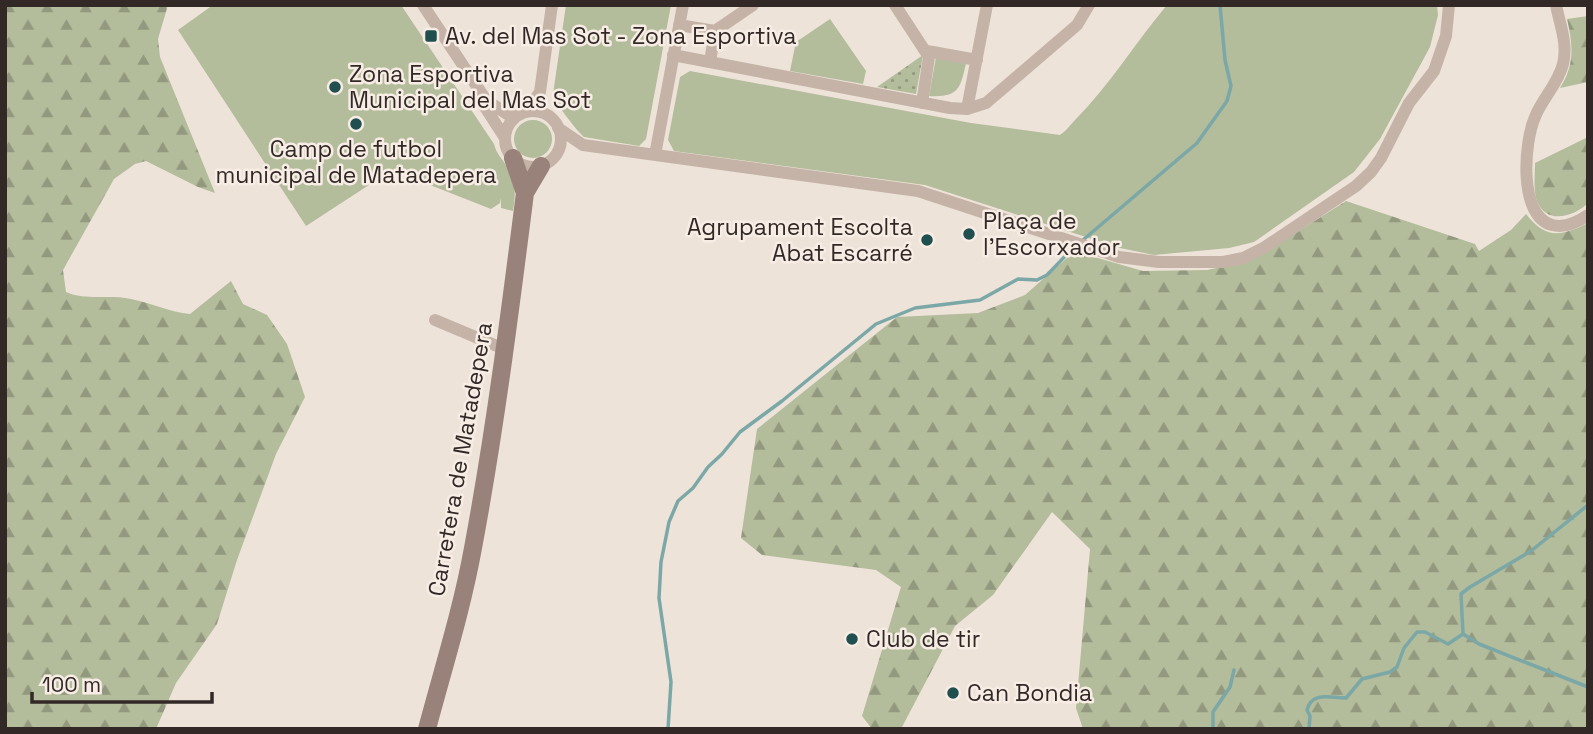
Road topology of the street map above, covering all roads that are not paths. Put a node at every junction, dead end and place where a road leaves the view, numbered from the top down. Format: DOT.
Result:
graph roads {
  1 [pos="423,5"];
  2 [pos="552,5"];
  3 [pos="683,5"];
  4 [pos="752,5"];
  5 [pos="895,5"];
  6 [pos="987,5"];
  7 [pos="1089,5"];
  8 [pos="1449,5"];
  9 [pos="1556,5"];
  10 [pos="679,25"];
  11 [pos="715,31"];
  12 [pos="927,51"];
  13 [pos="673,55"];
  14 [pos="977,60"];
  15 [pos="710,62"];
  16 [pos="540,92"];
  17 [pos="486,100"];
  18 [pos="922,103"];
  19 [pos="967,109"];
  20 [pos="524,113"];
  21 [pos="555,124"];
  22 [pos="505,138"];
  23 [pos="583,145"];
  24 [pos="655,155"];
  25 [pos="513,158"];
  26 [pos="547,162"];
  27 [pos="525,193"];
  28 [pos="1588,215"];
  29 [pos="435,320"];
  30 [pos="504,349"];
  31 [pos="427,729"];
  1 -- 17 [label="street"];
  2 -- 16 [label="street"];
  3 -- 10 [label="street"];
  4 -- 11 [label="street"];
  5 -- 12 [label="street"];
  6 -- 14 [label="street"];
  7 -- 19 [label="street"];
  8 -- 24 [label="street"];
  9 -- 28 [label="street"];
  10 -- 11 [label="street"];
  10 -- 13 [label="street"];
  11 -- 15 [label="street"];
  12 -- 14 [label="street"];
  12 -- 18 [label="street"];
  13 -- 15 [label="street"];
  13 -- 24 [label="street"];
  14 -- 19 [label="street"];
  15 -- 18 [label="street"];
  16 -- 20 [label="street"];
  16 -- 21 [label="street"];
  17 -- 20 [label="street"];
  17 -- 22 [label="street"];
  18 -- 19 [label="street"];
  20 -- 21 [label="street"];
  20 -- 22 [label="street"];
  21 -- 23 [label="street"];
  21 -- 26 [label="street"];
  22 -- 25 [label="street"];
  23 -- 24 [label="street"];
  23 -- 26 [label="street"];
  25 -- 26 [label="street"];
  25 -- 27 [label="street"];
  26 -- 27 [label="street"];
  27 -- 30 [label="street, Carretera de Matadepera"];
  29 -- 30 [label="street"];
  30 -- 31 [label="street, Carretera de Matadepera"];
}
